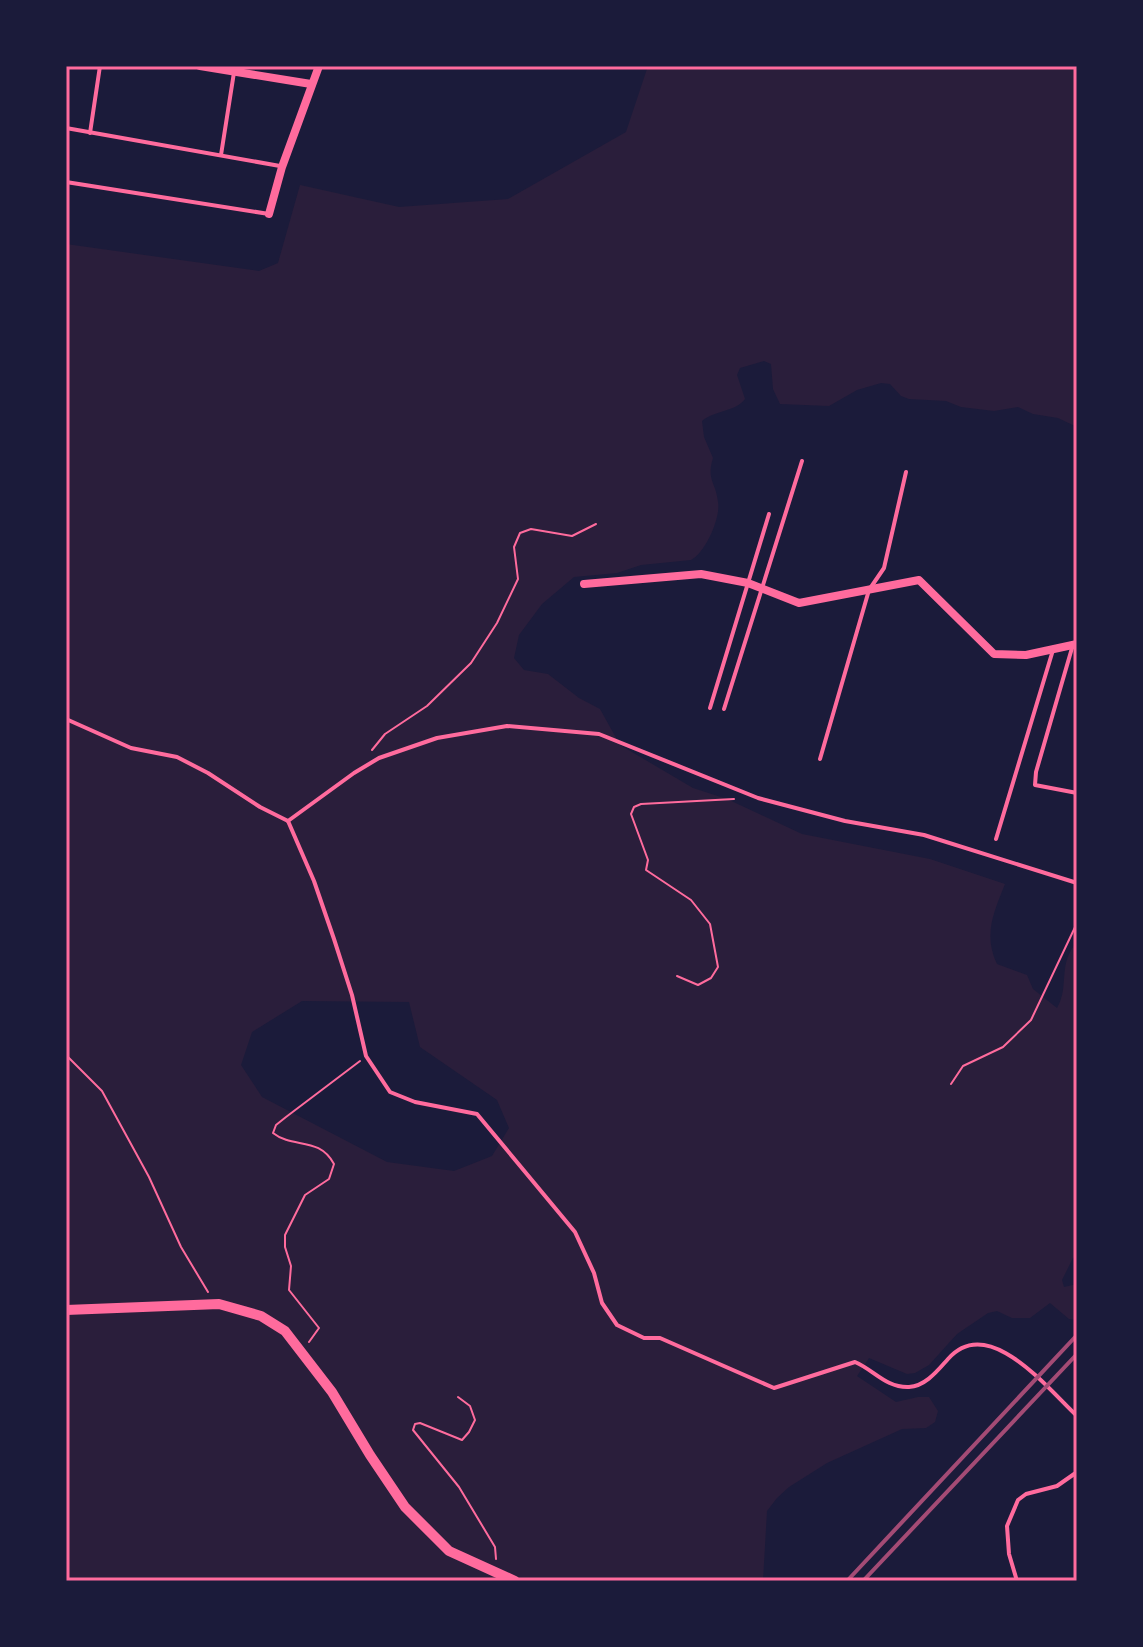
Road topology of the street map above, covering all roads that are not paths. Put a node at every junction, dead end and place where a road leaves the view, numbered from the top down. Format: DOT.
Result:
graph roads {
  1 [pos="100,66"];
  2 [pos="200,66"];
  3 [pos="319,66"];
  4 [pos="234,69"];
  5 [pos="311,84"];
  6 [pos="66,128"];
  7 [pos="90,133"];
  8 [pos="221,155"];
  9 [pos="282,167"];
  10 [pos="66,182"];
  11 [pos="269,214"];
  12 [pos="802,461"];
  13 [pos="906,472"];
  14 [pos="769,514"];
  15 [pos="748,583"];
  16 [pos="584,584"];
  17 [pos="762,588"];
  18 [pos="869,590"];
  19 [pos="1075,645"];
  20 [pos="1053,649"];
  21 [pos="710,708"];
  22 [pos="724,709"];
  23 [pos="66,719"];
  24 [pos="820,759"];
  25 [pos="1077,793"];
  26 [pos="288,821"];
  27 [pos="996,839"];
  28 [pos="1077,883"];
  29 [pos="66,1310"];
  30 [pos="1077,1416"];
  31 [pos="1077,1472"];
  32 [pos="515,1581"];
  33 [pos="1017,1581"];
  1 -- 7 [label="lane"];
  2 -- 4 [label="street"];
  3 -- 5 [label="street"];
  4 -- 5 [label="street"];
  4 -- 8 [label="lane"];
  5 -- 9 [label="street"];
  6 -- 7 [label="lane"];
  7 -- 8 [label="lane"];
  8 -- 9 [label="lane"];
  9 -- 11 [label="street"];
  10 -- 11 [label="lane"];
  12 -- 17 [label="lane"];
  13 -- 18 [label="lane"];
  14 -- 15 [label="lane"];
  15 -- 16 [label="street"];
  15 -- 17 [label="street"];
  15 -- 21 [label="lane"];
  17 -- 18 [label="street"];
  17 -- 22 [label="lane"];
  18 -- 20 [label="street"];
  18 -- 24 [label="lane"];
  19 -- 20 [label="street"];
  19 -- 25 [label="lane"];
  20 -- 27 [label="lane"];
  23 -- 26 [label="lane"];
  26 -- 28 [label="lane"];
  26 -- 30 [label="lane"];
  29 -- 32 [label="street"];
  31 -- 33 [label="lane"];
}
